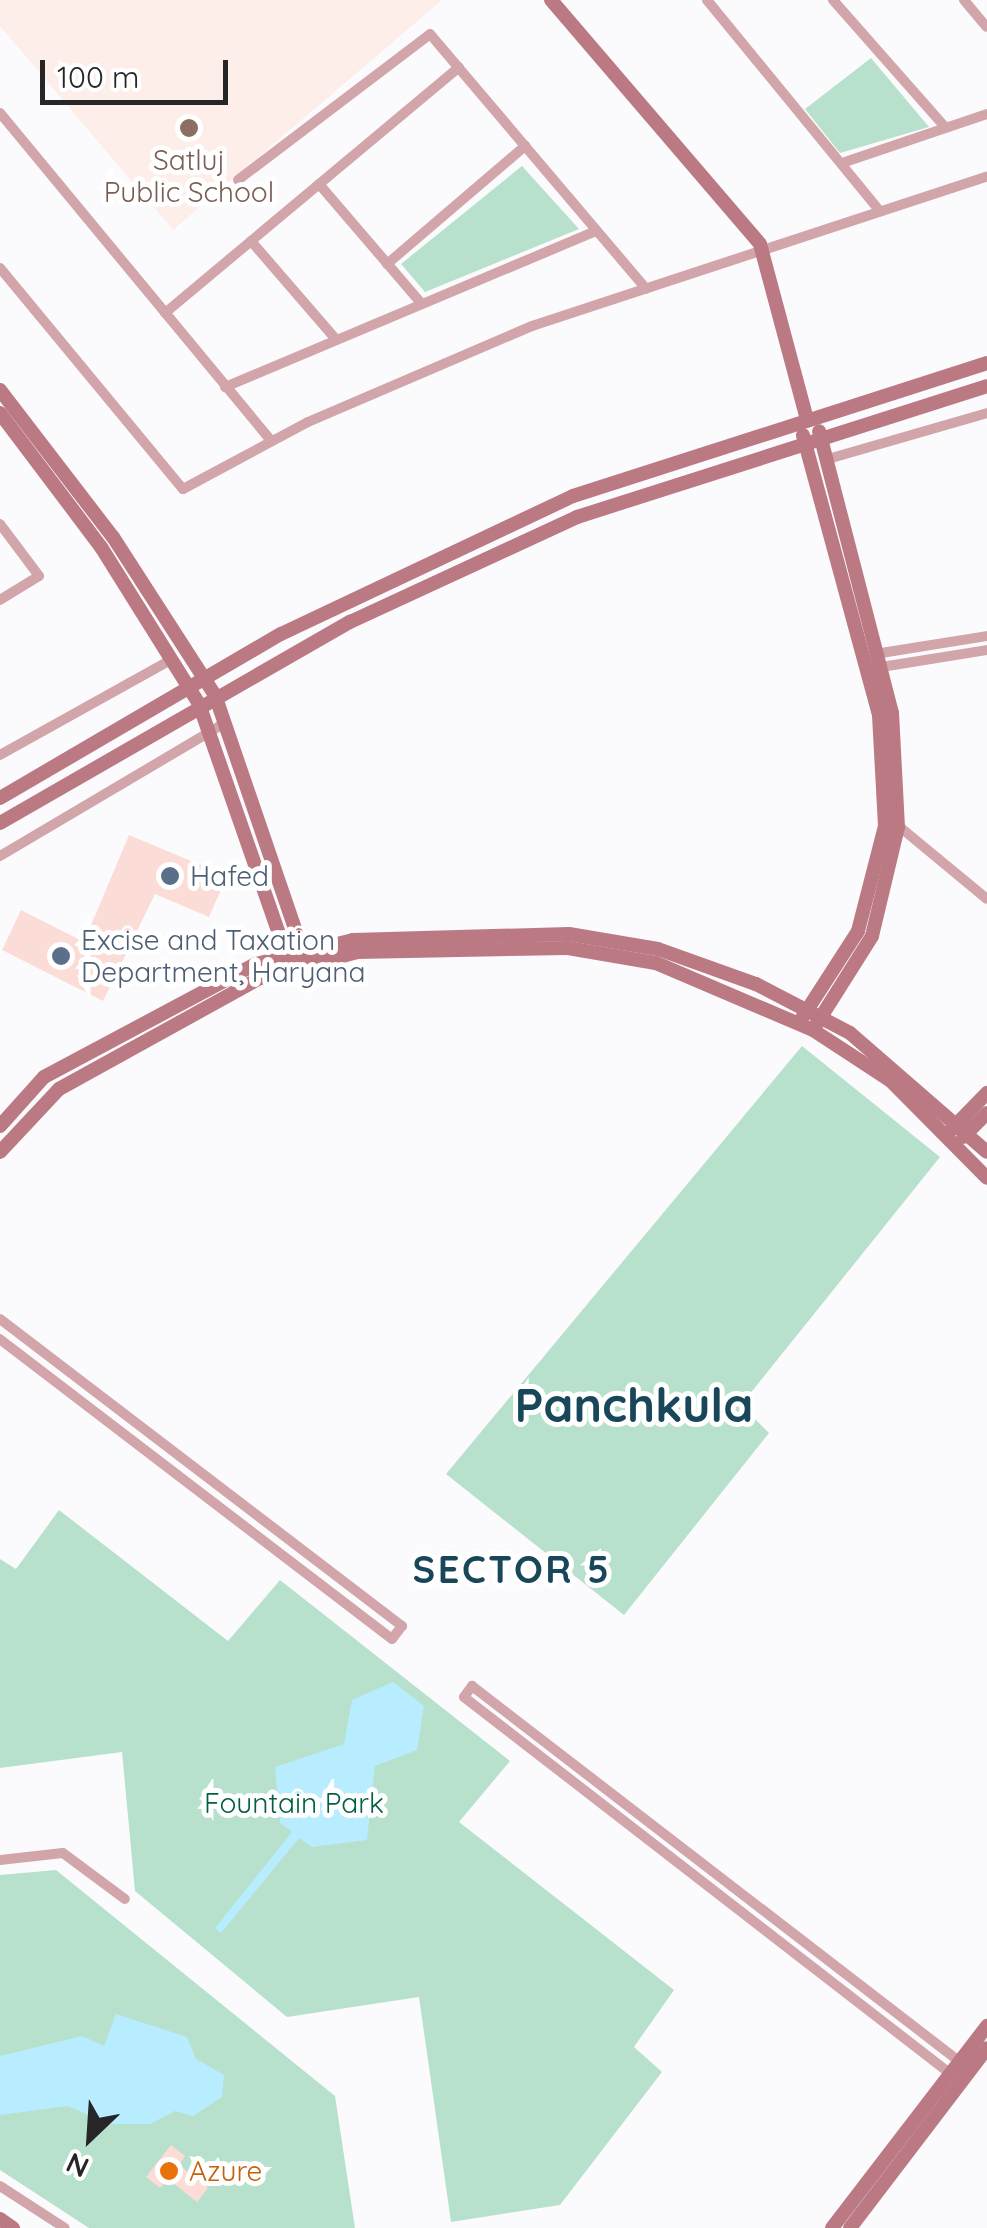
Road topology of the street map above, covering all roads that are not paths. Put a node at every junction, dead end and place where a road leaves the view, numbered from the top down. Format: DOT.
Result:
graph roads {
  1 [pos="550,0"];
  2 [pos="707,0"];
  3 [pos="834,0"];
  4 [pos="964,0"];
  5 [pos="987,27"];
  6 [pos="459,67"];
  7 [pos="0,113"];
  8 [pos="987,114"];
  9 [pos="945,127"];
  10 [pos="525,146"];
  11 [pos="845,162"];
  12 [pos="987,176"];
  13 [pos="238,180"];
  14 [pos="318,184"];
  15 [pos="877,208"];
  16 [pos="596,231"];
  17 [pos="252,241"];
  18 [pos="760,244"];
  19 [pos="387,264"];
  20 [pos="0,268"];
  21 [pos="646,290"];
  22 [pos="422,304"];
  23 [pos="166,313"];
  24 [pos="334,337"];
  25 [pos="987,363"];
  26 [pos="987,386"];
  27 [pos="225,387"];
  28 [pos="0,390"];
  29 [pos="0,412"];
  30 [pos="987,414"];
  31 [pos="807,419"];
  32 [pos="821,436"];
  33 [pos="270,442"];
  34 [pos="805,442"];
  35 [pos="828,458"];
  36 [pos="0,524"];
  37 [pos="0,600"];
  38 [pos="987,636"];
  39 [pos="987,650"];
  40 [pos="171,660"];
  41 [pos="874,661"];
  42 [pos="203,676"];
  43 [pos="187,686"];
  44 [pos="216,695"];
  45 [pos="199,704"];
  46 [pos="225,724"];
  47 [pos="208,731"];
  48 [pos="0,755"];
  49 [pos="0,798"];
  50 [pos="885,812"];
  51 [pos="0,823"];
  52 [pos="898,826"];
  53 [pos="0,856"];
  54 [pos="987,899"];
  55 [pos="297,960"];
  56 [pos="810,1020"];
  57 [pos="111,1049"];
  58 [pos="987,1093"];
  59 [pos="987,1112"];
  60 [pos="0,1126"];
  61 [pos="957,1133"];
  62 [pos="0,1152"];
  63 [pos="987,1152"];
  64 [pos="987,1178"];
  65 [pos="0,1319"];
  66 [pos="0,1338"];
  67 [pos="486,1697"];
  68 [pos="478,1708"];
  69 [pos="517,1721"];
  70 [pos="508,1732"];
  71 [pos="0,1860"];
  72 [pos="125,1899"];
  73 [pos="987,2026"];
  74 [pos="987,2048"];
  75 [pos="961,2072"];
  76 [pos="0,2186"];
  77 [pos="0,2219"];
  78 [pos="14,2228"];
  79 [pos="64,2228"];
  80 [pos="832,2228"];
  81 [pos="850,2228"];
  1 -- 18 [label="street"];
  2 -- 11 [label="street"];
  3 -- 9 [label="street"];
  4 -- 5 [label="street"];
  6 -- 10 [label="street"];
  6 -- 13 [label="street"];
  6 -- 14 [label="street"];
  7 -- 23 [label="street"];
  8 -- 9 [label="street"];
  9 -- 11 [label="street"];
  10 -- 16 [label="street"];
  10 -- 19 [label="street"];
  11 -- 15 [label="street"];
  12 -- 15 [label="street"];
  14 -- 17 [label="street"];
  14 -- 19 [label="street"];
  15 -- 18 [label="street"];
  16 -- 21 [label="street"];
  16 -- 22 [label="street"];
  17 -- 23 [label="street"];
  17 -- 24 [label="street"];
  18 -- 21 [label="street"];
  18 -- 31 [label="street"];
  19 -- 22 [label="street"];
  20 -- 33 [label="street"];
  21 -- 33 [label="street"];
  22 -- 24 [label="street"];
  23 -- 27 [label="street"];
  24 -- 27 [label="street"];
  25 -- 31 [label="street"];
  26 -- 32 [label="street"];
  27 -- 33 [label="street"];
  28 -- 42 [label="street"];
  29 -- 40 [label="street"];
  30 -- 35 [label="street"];
  31 -- 32 [label="street"];
  31 -- 34 [label="street"];
  31 -- 42 [label="street"];
  32 -- 34 [label="street"];
  32 -- 35 [label="street"];
  34 -- 41 [label="street"];
  34 -- 44 [label="street"];
  35 -- 41 [label="street"];
  36 -- 37 [label="street"];
  38 -- 41 [label="street"];
  39 -- 41 [label="street"];
  40 -- 43 [label="street"];
  40 -- 48 [label="street"];
  41 -- 50 [label="street"];
  41 -- 52 [label="street"];
  42 -- 43 [label="street"];
  42 -- 44 [label="street"];
  43 -- 45 [label="street"];
  43 -- 49 [label="street"];
  44 -- 45 [label="street"];
  44 -- 46 [label="street"];
  45 -- 47 [label="street"];
  45 -- 51 [label="street"];
  46 -- 47 [label="street"];
  46 -- 55 [label="street"];
  47 -- 53 [label="street"];
  47 -- 55 [label="street"];
  50 -- 52 [label="street"];
  50 -- 56 [label="street"];
  52 -- 54 [label="street"];
  52 -- 56 [label="street"];
  55 -- 56 [label="street"];
  55 -- 57 [label="street"];
  56 -- 61 [label="street"];
  57 -- 60 [label="street"];
  57 -- 62 [label="street"];
  58 -- 61 [label="street"];
  59 -- 61 [label="street"];
  61 -- 63 [label="street"];
  61 -- 64 [label="street"];
  65 -- 66 [label="street"];
  67 -- 68 [label="street"];
  67 -- 68 [label="street"];
  67 -- 69 [label="street"];
  68 -- 70 [label="street"];
  69 -- 70 [label="street"];
  69 -- 75 [label="street"];
  70 -- 75 [label="street"];
  71 -- 72 [label="street"];
  73 -- 75 [label="street"];
  74 -- 75 [label="street"];
  75 -- 80 [label="street"];
  75 -- 81 [label="street"];
  76 -- 79 [label="street"];
  77 -- 78 [label="street"];
}
